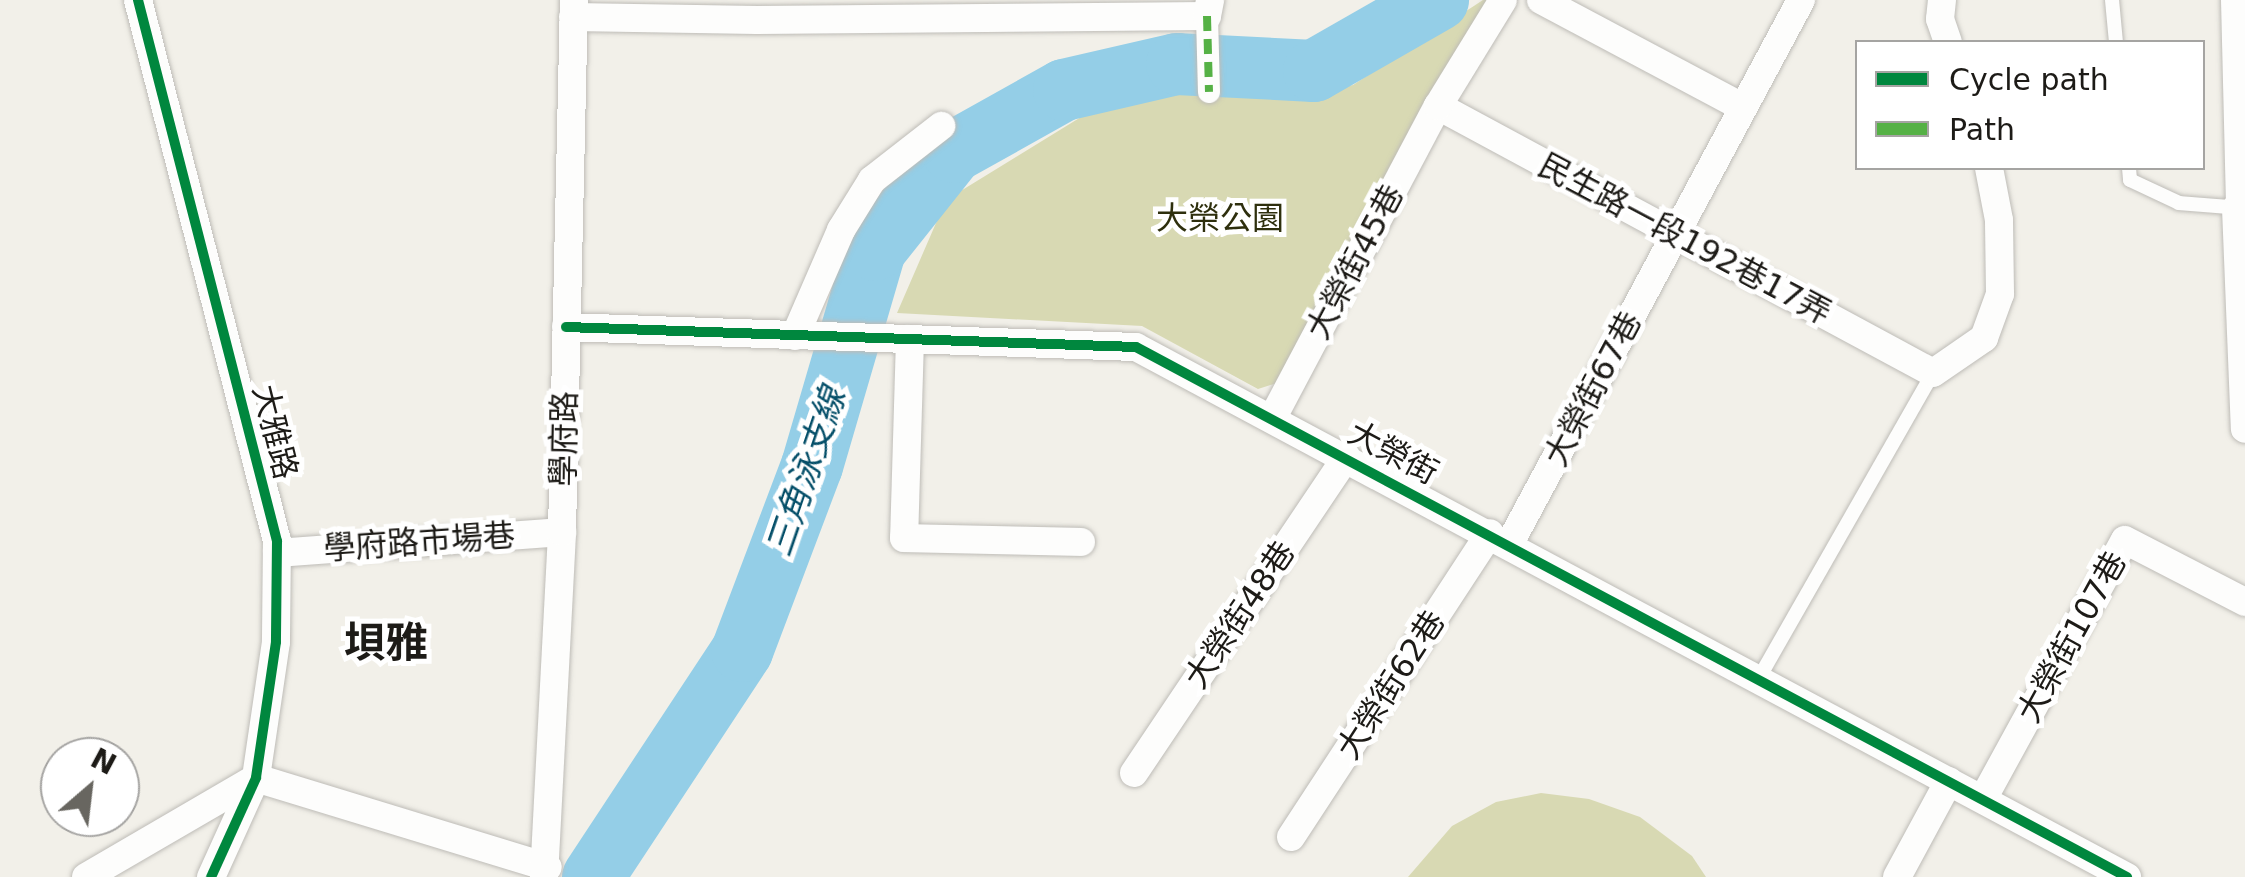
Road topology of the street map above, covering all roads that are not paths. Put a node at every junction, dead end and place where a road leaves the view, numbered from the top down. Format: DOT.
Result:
graph roads {
  1 [pos="138,0"];
  2 [pos="1503,0"];
  3 [pos="1541,0"];
  4 [pos="1801,0"];
  5 [pos="1942,0"];
  6 [pos="2112,0"];
  7 [pos="2236,0"];
  8 [pos="574,8"];
  9 [pos="1208,8"];
  10 [pos="766,10"];
  11 [pos="1947,40"];
  12 [pos="2116,40"];
  13 [pos="1209,92"];
  14 [pos="1438,106"];
  15 [pos="1742,107"];
  16 [pos="941,126"];
  17 [pos="1990,170"];
  18 [pos="2128,170"];
  19 [pos="2240,208"];
  20 [pos="1676,234"];
  21 [pos="566,328"];
  22 [pos="803,336"];
  23 [pos="902,339"];
  24 [pos="1933,373"];
  25 [pos="1272,419"];
  26 [pos="2245,429"];
  27 [pos="1346,458"];
  28 [pos="562,532"];
  29 [pos="1500,538"];
  30 [pos="1082,542"];
  31 [pos="277,553"];
  32 [pos="2245,602"];
  33 [pos="1759,678"];
  34 [pos="1134,773"];
  35 [pos="256,778"];
  36 [pos="1949,781"];
  37 [pos="1983,799"];
  38 [pos="1291,836"];
  39 [pos="546,872"];
  40 [pos="86,877"];
  41 [pos="211,877"];
  42 [pos="1897,877"];
  43 [pos="2127,877"];
  1 -- 31 [label="street, 大雅路"];
  2 -- 14 [label="street, 大榮街45巷"];
  3 -- 15 [label="street"];
  4 -- 15 [label="street, 大榮街67巷"];
  5 -- 11 [label="street"];
  6 -- 12 [label="lane"];
  7 -- 19 [label="street"];
  8 -- 10 [label="street"];
  8 -- 21 [label="street, 學府路"];
  9 -- 10 [label="street"];
  9 -- 13 [label="street"];
  14 -- 20 [label="street, 民生路一段192巷17弄"];
  14 -- 25 [label="street, 大榮街45巷"];
  15 -- 20 [label="street, 大榮街67巷"];
  16 -- 22 [label="street"];
  17 -- 24 [label="street"];
  18 -- 19 [label="lane"];
  19 -- 26 [label="street"];
  20 -- 24 [label="street, 民生路一段192巷17弄"];
  20 -- 29 [label="street, 大榮街67巷"];
  21 -- 22 [label="street, 大榮街"];
  21 -- 28 [label="street, 學府路"];
  22 -- 23 [label="street, 大榮街"];
  23 -- 25 [label="street, 大榮街"];
  23 -- 30 [label="street"];
  24 -- 33 [label="lane"];
  25 -- 27 [label="street, 大榮街"];
  27 -- 29 [label="street, 大榮街"];
  27 -- 34 [label="street, 大榮街48巷"];
  28 -- 31 [label="street, 學府路市場巷"];
  28 -- 39 [label="street, 學府路"];
  29 -- 33 [label="street, 大榮街"];
  29 -- 38 [label="street, 大榮街62巷"];
  31 -- 35 [label="street, 大雅路"];
  32 -- 37 [label="street, 大榮街107巷"];
  33 -- 36 [label="street, 大榮街"];
  35 -- 39 [label="street"];
  35 -- 40 [label="street"];
  35 -- 41 [label="street, 大雅路"];
  36 -- 37 [label="street, 大榮街"];
  36 -- 42 [label="street"];
  37 -- 43 [label="street, 大榮街"];
}
